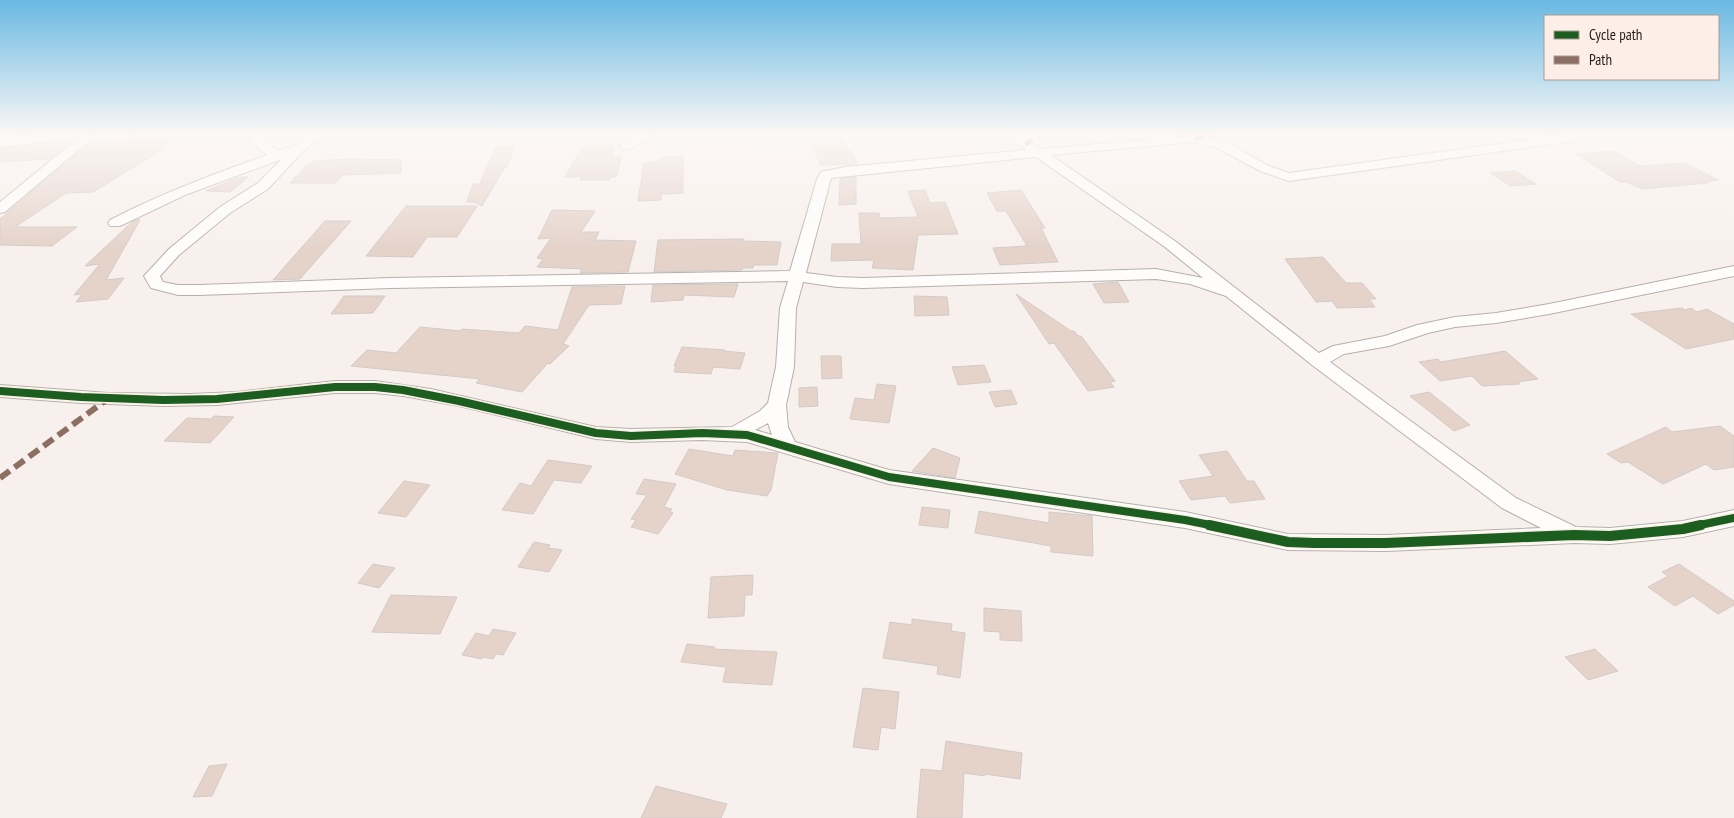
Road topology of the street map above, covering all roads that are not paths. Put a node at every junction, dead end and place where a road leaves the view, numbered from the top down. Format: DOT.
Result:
graph roads {
  1 [pos="44,173"];
  2 [pos="231,173"];
  3 [pos="275,173"];
  4 [pos="835,173"];
  5 [pos="1061,173"];
  6 [pos="1275,173"];
  7 [pos="1323,173"];
  8 [pos="0,209"];
  9 [pos="115,223"];
  10 [pos="1193,262"];
  11 [pos="1734,272"];
  12 [pos="797,276"];
  13 [pos="1176,276"];
  14 [pos="1232,293"];
  15 [pos="1294,342"];
  16 [pos="1339,350"];
  17 [pos="1318,361"];
  18 [pos="0,391"];
  19 [pos="777,405"];
  20 [pos="735,434"];
  21 [pos="788,447"];
  22 [pos="1509,503"];
  23 [pos="1734,518"];
  24 [pos="1574,535"];
  25 [pos="1514,538"];
  1 -- 8 [label="street"];
  2 -- 9 [label="street"];
  3 -- 12 [label="street"];
  4 -- 12 [label="street"];
  5 -- 10 [label="street"];
  6 -- 7 [label="street"];
  10 -- 13 [label="street"];
  10 -- 14 [label="street"];
  11 -- 16 [label="street"];
  12 -- 13 [label="street"];
  12 -- 19 [label="street"];
  13 -- 14 [label="street"];
  14 -- 15 [label="street"];
  15 -- 16 [label="street"];
  15 -- 17 [label="street"];
  16 -- 17 [label="street"];
  17 -- 22 [label="street"];
  18 -- 20 [label="street"];
  19 -- 20 [label="street"];
  19 -- 21 [label="street"];
  20 -- 21 [label="street"];
  21 -- 25 [label="street"];
  22 -- 24 [label="street"];
  22 -- 25 [label="street"];
  23 -- 24 [label="street"];
  24 -- 25 [label="street"];
}
